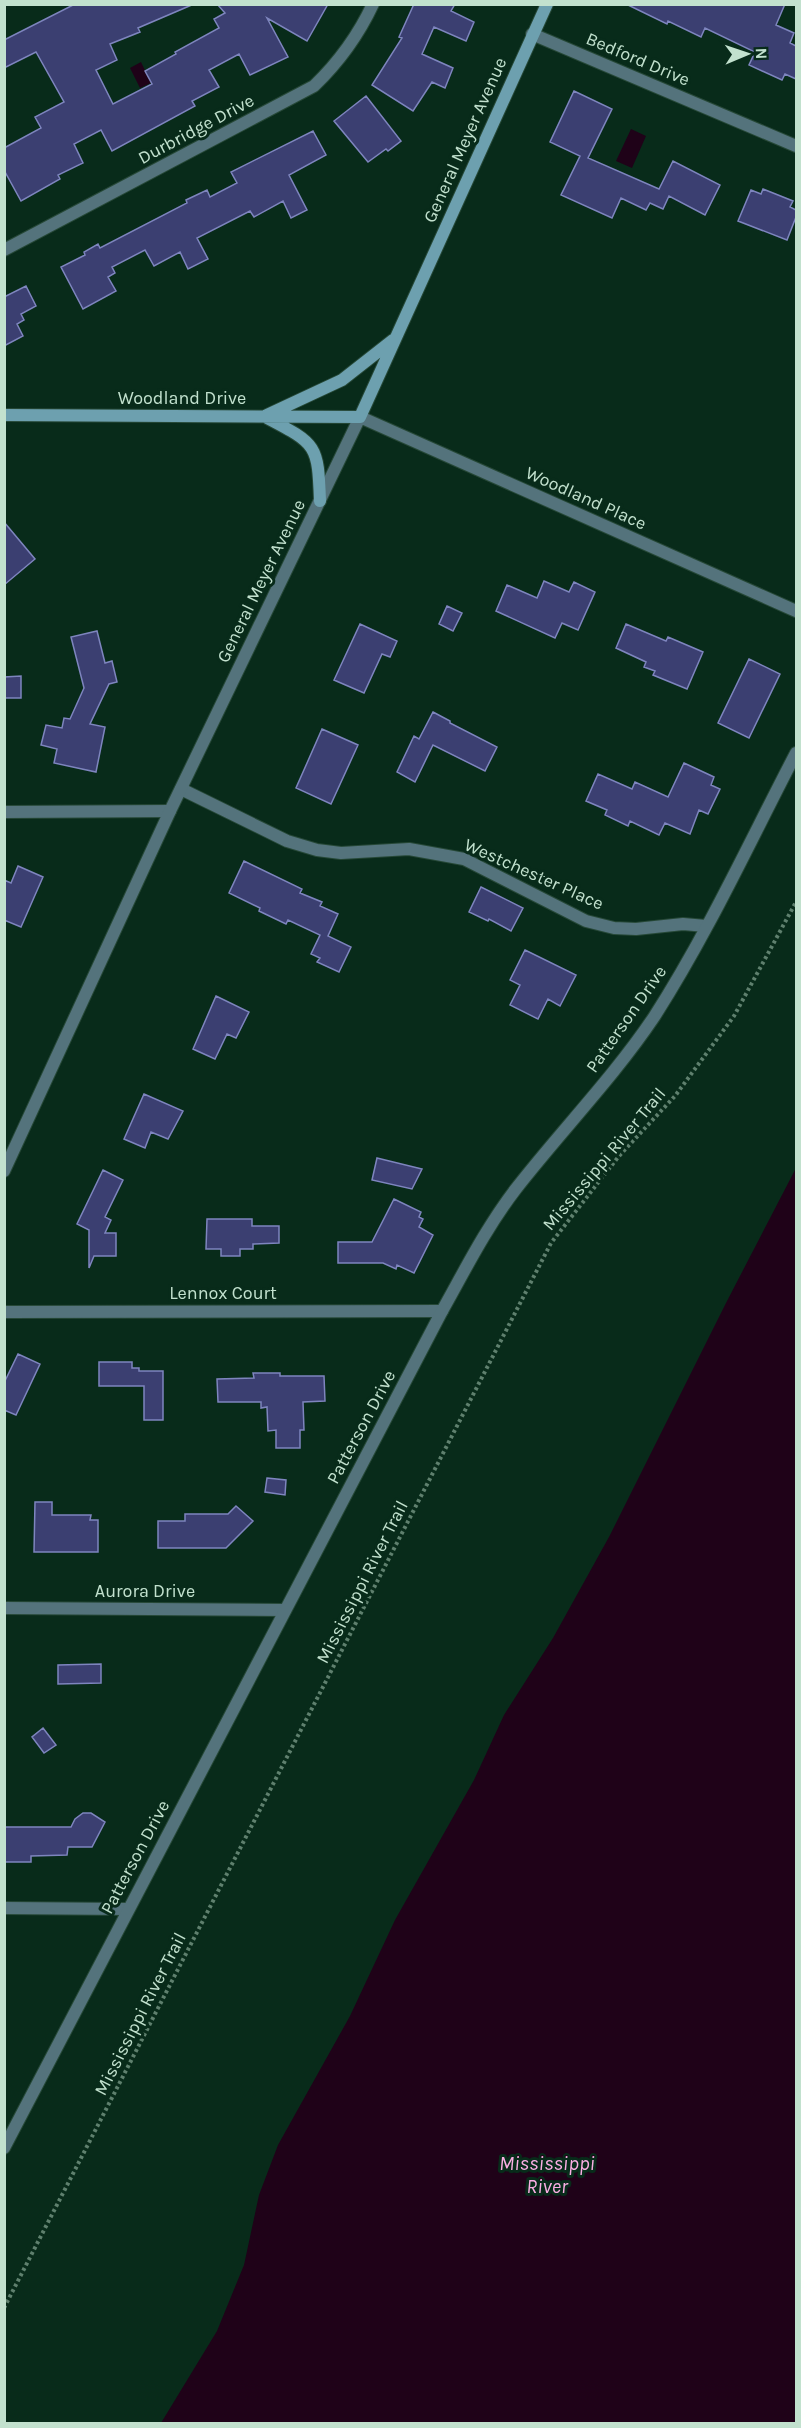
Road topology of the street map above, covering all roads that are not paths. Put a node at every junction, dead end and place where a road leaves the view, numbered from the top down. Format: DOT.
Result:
graph roads {
  1 [pos="372,4"];
  2 [pos="547,4"];
  3 [pos="532,34"];
  4 [pos="796,146"];
  5 [pos="4,250"];
  6 [pos="397,336"];
  7 [pos="4,415"];
  8 [pos="263,416"];
  9 [pos="360,417"];
  10 [pos="320,501"];
  11 [pos="796,611"];
  12 [pos="796,753"];
  13 [pos="181,789"];
  14 [pos="170,811"];
  15 [pos="4,812"];
  16 [pos="706,926"];
  17 [pos="4,1171"];
  18 [pos="442,1311"];
  19 [pos="4,1312"];
  20 [pos="4,1608"];
  21 [pos="285,1610"];
  22 [pos="4,1908"];
  23 [pos="128,1910"];
  24 [pos="4,2148"];
  1 -- 5 [label="street, Durbridge Drive"];
  2 -- 3 [label="main road, General Meyer Avenue"];
  3 -- 4 [label="street, Bedford Drive"];
  3 -- 6 [label="main road, General Meyer Avenue"];
  6 -- 8 [label="main road"];
  6 -- 9 [label="main road, General Meyer Avenue"];
  7 -- 8 [label="main road, Woodland Drive"];
  8 -- 9 [label="main road, Woodland Drive"];
  8 -- 10 [label="main road"];
  9 -- 10 [label="street, General Meyer Avenue"];
  9 -- 11 [label="street, Woodland Place"];
  10 -- 13 [label="street, General Meyer Avenue"];
  12 -- 16 [label="street, Patterson Drive"];
  13 -- 14 [label="street, General Meyer Avenue"];
  13 -- 16 [label="street, Westchester Place"];
  14 -- 15 [label="street"];
  14 -- 17 [label="street, General Meyer Avenue"];
  16 -- 18 [label="street, Patterson Drive"];
  18 -- 19 [label="street, Lennox Court"];
  18 -- 21 [label="street, Patterson Drive"];
  20 -- 21 [label="street, Aurora Drive"];
  21 -- 23 [label="street, Patterson Drive"];
  22 -- 23 [label="street"];
  23 -- 24 [label="street, Patterson Drive"];
}
